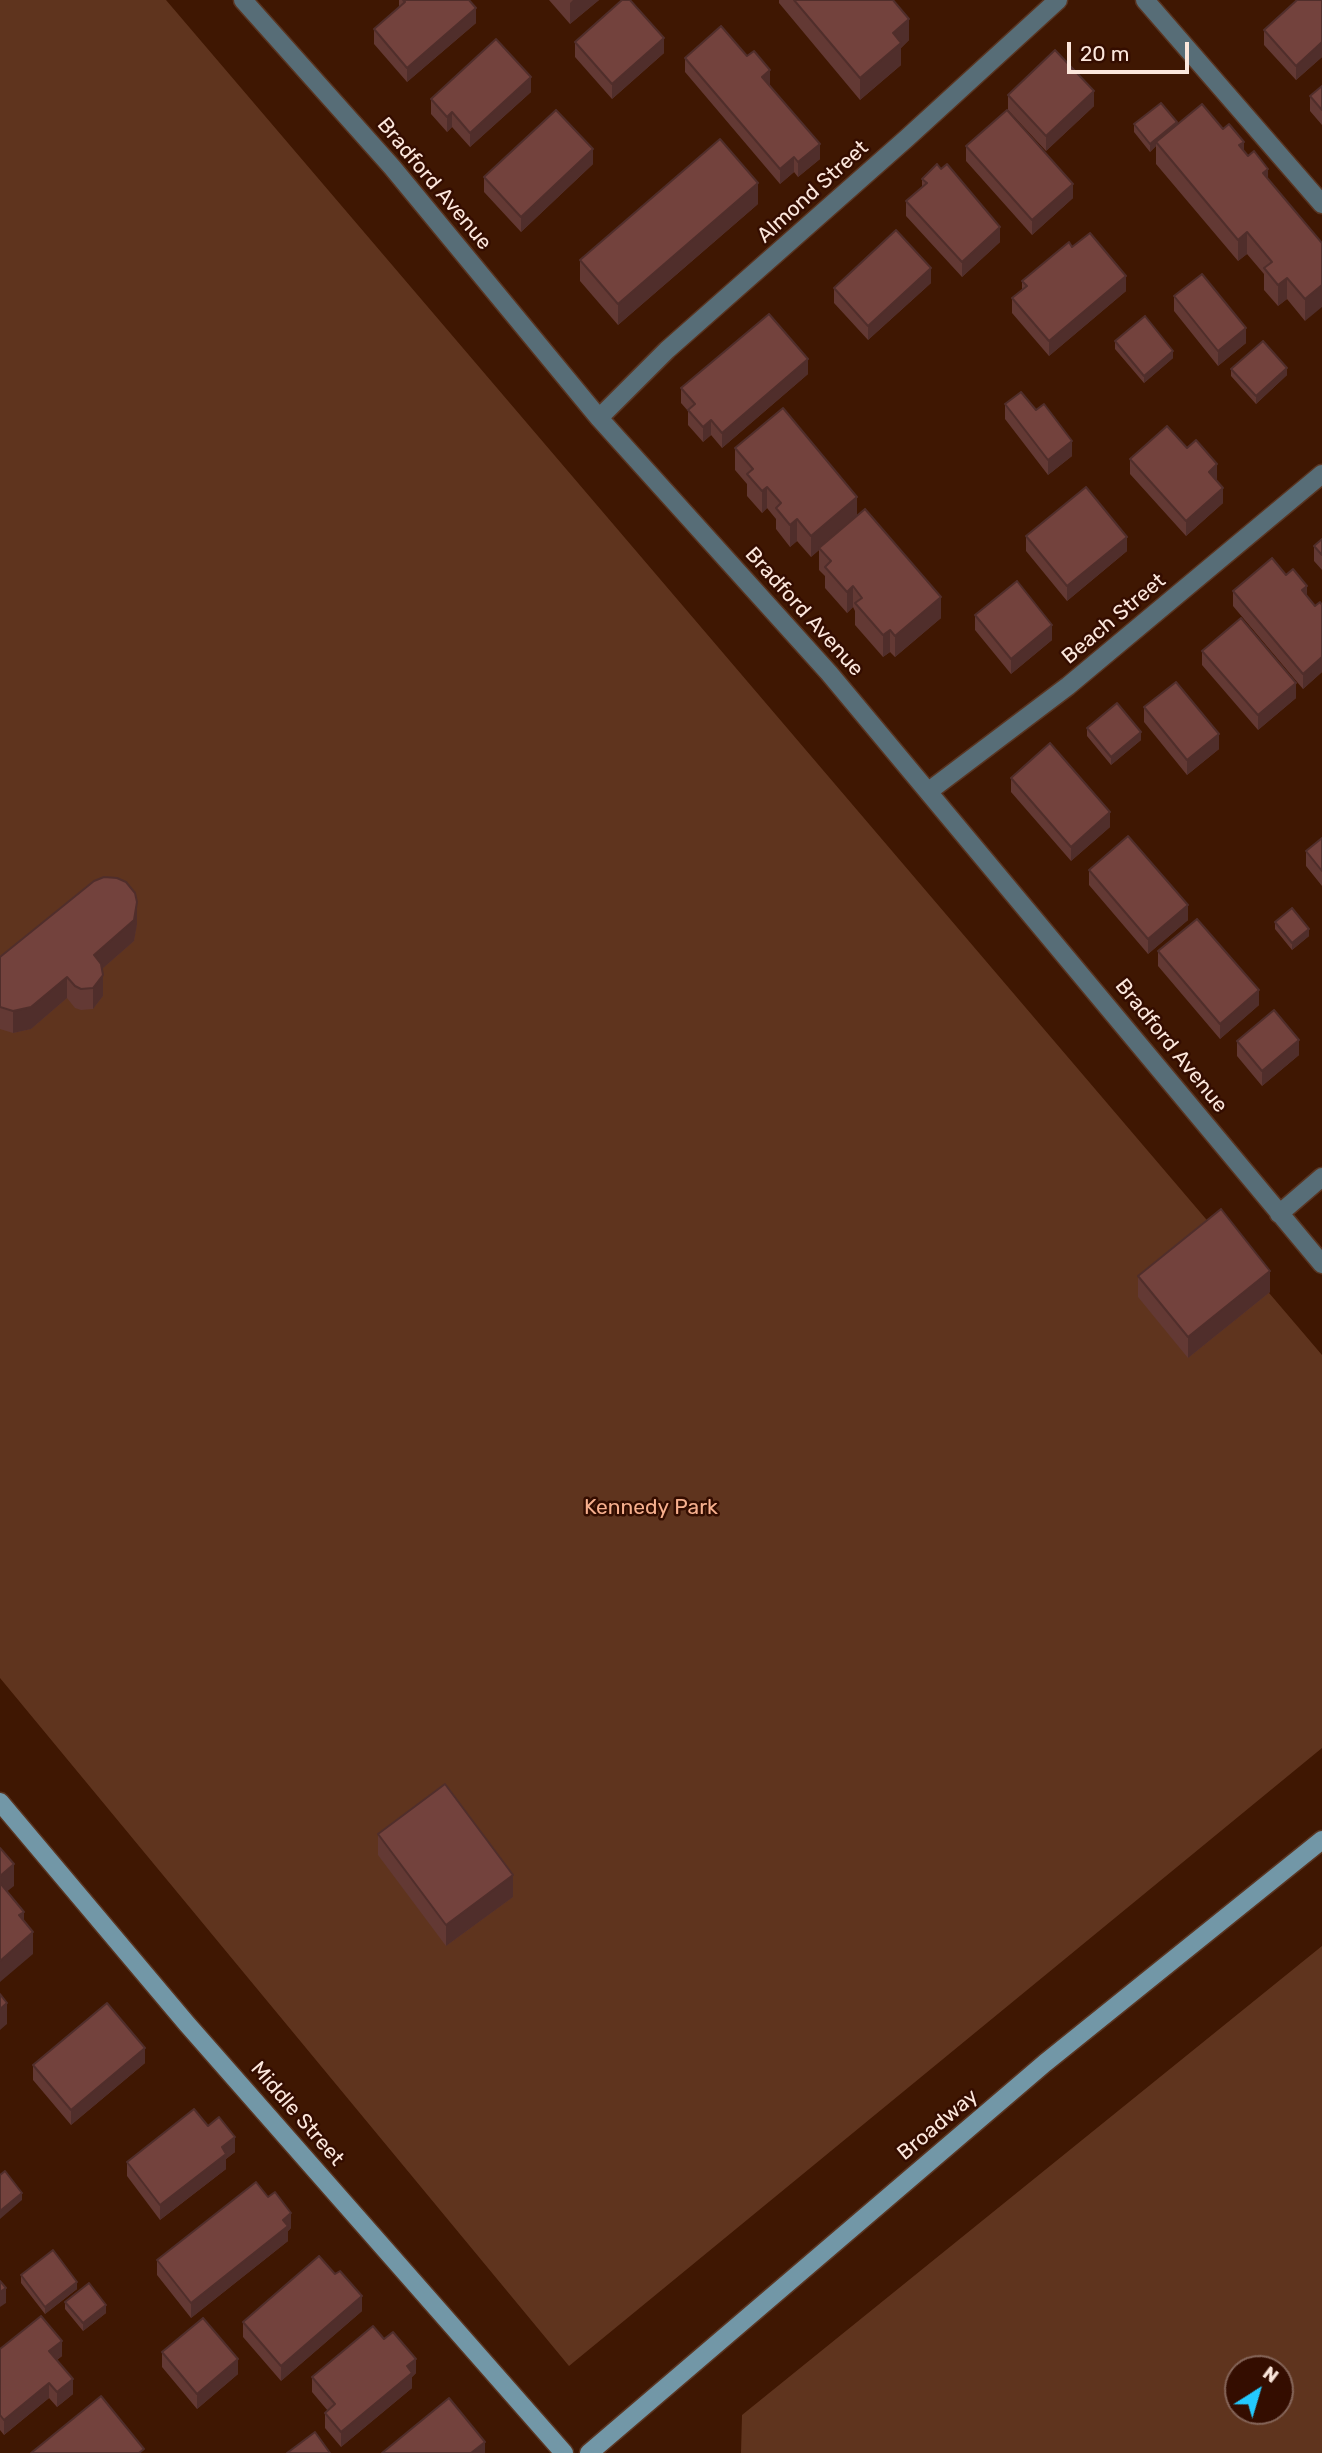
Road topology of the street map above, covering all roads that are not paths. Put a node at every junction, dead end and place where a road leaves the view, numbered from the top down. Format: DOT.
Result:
graph roads {
  1 [pos="243,0"];
  2 [pos="1058,0"];
  3 [pos="1145,0"];
  4 [pos="1322,204"];
  5 [pos="599,418"];
  6 [pos="1322,474"];
  7 [pos="929,791"];
  8 [pos="1322,1178"];
  9 [pos="1279,1214"];
  10 [pos="1322,1264"];
  11 [pos="0,1802"];
  12 [pos="1322,1840"];
  13 [pos="564,2453"];
  14 [pos="589,2453"];
  1 -- 5 [label="street, Bradford Avenue"];
  2 -- 5 [label="street, Almond Street"];
  3 -- 4 [label="street"];
  5 -- 7 [label="street, Bradford Avenue"];
  6 -- 7 [label="street, Beach Street"];
  7 -- 9 [label="street, Bradford Avenue"];
  8 -- 9 [label="street"];
  9 -- 10 [label="street, Bradford Avenue"];
  11 -- 13 [label="main road, Middle Street"];
  12 -- 14 [label="main road, Broadway"];
}
